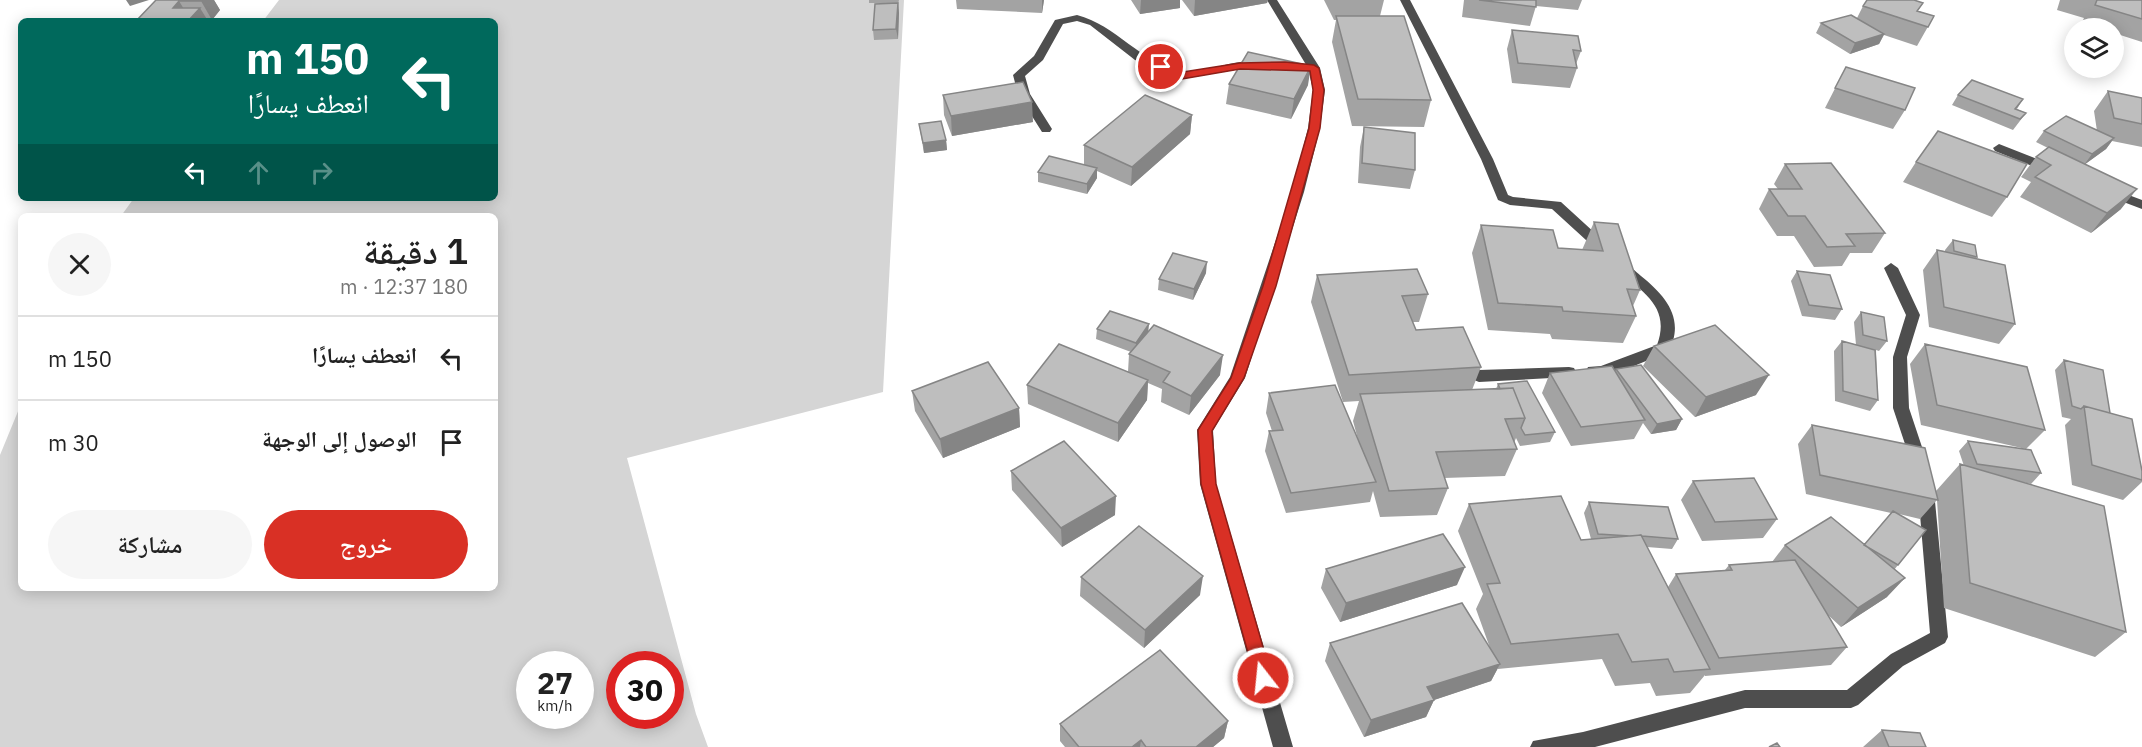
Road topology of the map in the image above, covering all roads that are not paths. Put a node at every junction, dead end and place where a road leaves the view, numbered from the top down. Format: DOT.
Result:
graph roads {
  1 [pos="1272,0"];
  2 [pos="1405,0"];
  3 [pos="1274,66"];
  4 [pos="1295,66"];
  5 [pos="1314,68"];
  6 [pos="1046,129"];
  7 [pos="1999,148"];
  8 [pos="2065,174"];
  9 [pos="2098,188"];
  10 [pos="2142,205"];
  11 [pos="1891,268"];
  12 [pos="1479,376"];
  13 [pos="1283,747"];
  14 [pos="1540,747"];
  1 -- 5 [label="street"];
  2 -- 12 [label="street"];
  3 -- 6 [label="street"];
  4 -- 5 [label="street"];
  5 -- 13 [label="street"];
  7 -- 8 [label="street"];
  9 -- 10 [label="street"];
  11 -- 14 [label="street"];
}
